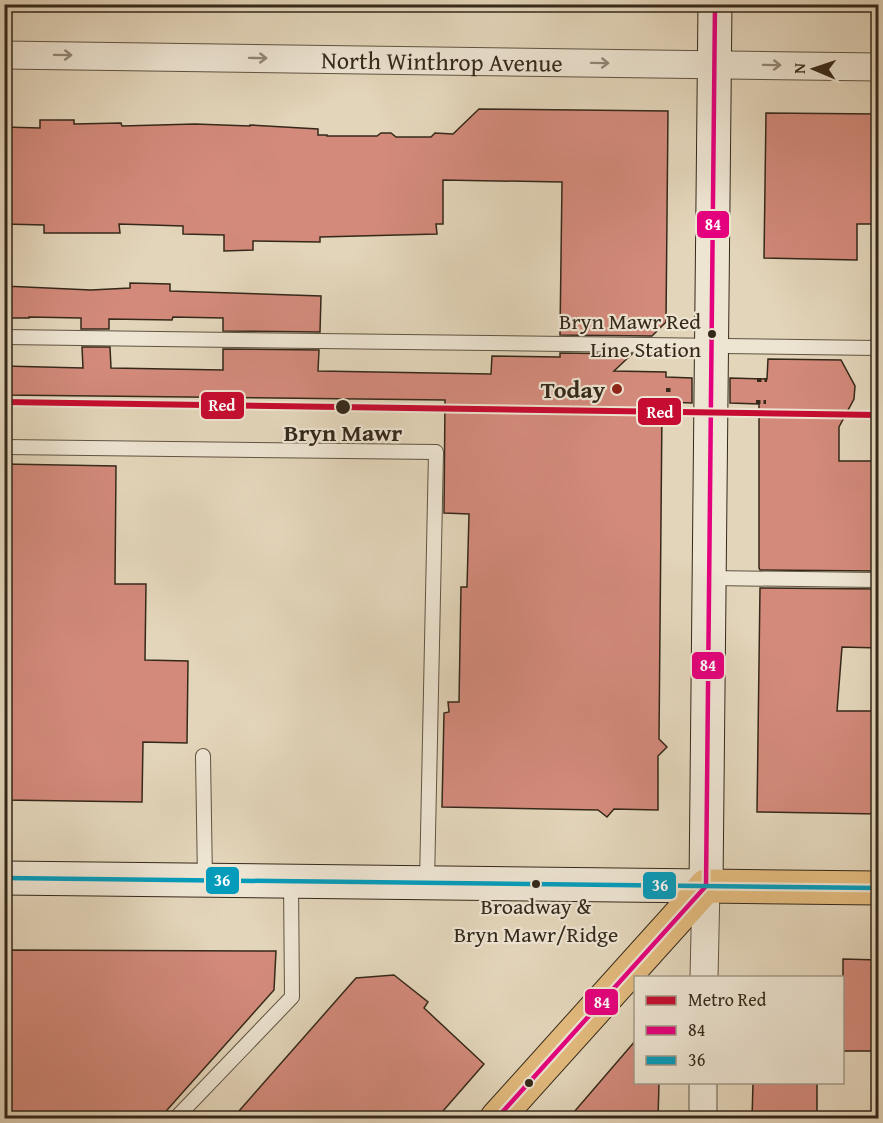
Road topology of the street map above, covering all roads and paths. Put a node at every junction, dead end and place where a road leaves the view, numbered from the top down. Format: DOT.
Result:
graph roads {
  1 [pos="715,4"];
  2 [pos="4,55"];
  3 [pos="714,64"];
  4 [pos="879,67"];
  5 [pos="4,337"];
  6 [pos="711,346"];
  7 [pos="879,348"];
  8 [pos="757,380"];
  9 [pos="767,380"];
  10 [pos="666,390"];
  11 [pos="673,390"];
  12 [pos="756,402"];
  13 [pos="766,402"];
  14 [pos="4,447"];
  15 [pos="709,578"];
  16 [pos="879,580"];
  17 [pos="203,756"];
  18 [pos="4,878"];
  19 [pos="206,880"];
  20 [pos="291,881"];
  21 [pos="428,882"];
  22 [pos="706,886"];
  23 [pos="879,888"];
  24 [pos="704,976"];
  25 [pos="703,1084"];
  26 [pos="176,1119"];
  27 [pos="497,1119"];
  28 [pos="703,1119"];
  1 -- 3 [label="main road"];
  2 -- 3 [label="street, North Winthrop Avenue, one-way"];
  3 -- 4 [label="street, North Winthrop Avenue, one-way"];
  3 -- 6 [label="main road"];
  5 -- 6 [label="lane"];
  6 -- 7 [label="lane"];
  6 -- 15 [label="main road"];
  8 -- 9 [label="path"];
  10 -- 11 [label="path"];
  12 -- 13 [label="path"];
  14 -- 21 [label="lane"];
  15 -- 16 [label="lane"];
  15 -- 22 [label="main road"];
  17 -- 19 [label="lane"];
  18 -- 19 [label="main road"];
  19 -- 20 [label="main road"];
  20 -- 21 [label="main road"];
  20 -- 26 [label="lane"];
  21 -- 22 [label="main road"];
  22 -- 23 [label="main road"];
  22 -- 24 [label="street"];
  22 -- 27 [label="main road"];
  25 -- 28 [label="street"];
}
